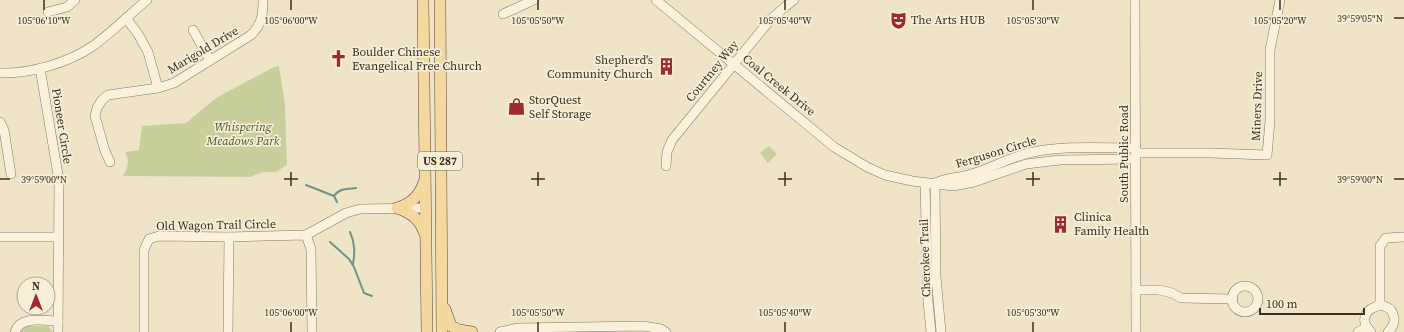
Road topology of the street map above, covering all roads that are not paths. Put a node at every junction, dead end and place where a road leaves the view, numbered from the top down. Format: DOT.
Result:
graph roads {
  1 [pos="75,0"];
  2 [pos="147,0"];
  3 [pos="263,0"];
  4 [pos="423,0"];
  5 [pos="440,0"];
  6 [pos="534,0"];
  7 [pos="656,0"];
  8 [pos="794,0"];
  9 [pos="1135,0"];
  10 [pos="1280,0"];
  11 [pos="48,12"];
  12 [pos="503,14"];
  13 [pos="126,18"];
  14 [pos="193,30"];
  15 [pos="210,60"];
  16 [pos="733,64"];
  17 [pos="40,68"];
  18 [pos="0,73"];
  19 [pos="158,88"];
  20 [pos="0,122"];
  21 [pos="813,128"];
  22 [pos="1136,154"];
  23 [pos="110,162"];
  24 [pos="666,166"];
  25 [pos="11,174"];
  26 [pos="424,178"];
  27 [pos="925,183"];
  28 [pos="935,183"];
  29 [pos="397,208"];
  30 [pos="426,208"];
  31 [pos="440,232"];
  32 [pos="306,235"];
  33 [pos="58,236"];
  34 [pos="0,237"];
  35 [pos="229,237"];
  36 [pos="1404,237"];
  37 [pos="426,238"];
  38 [pos="1136,290"];
  39 [pos="441,295"];
  40 [pos="1233,299"];
  41 [pos="1380,305"];
  42 [pos="1399,320"];
  43 [pos="58,321"];
  44 [pos="1369,330"];
  45 [pos="15,332"];
  46 [pos="58,332"];
  47 [pos="144,332"];
  48 [pos="228,332"];
  49 [pos="312,332"];
  50 [pos="427,332"];
  51 [pos="442,332"];
  52 [pos="472,332"];
  53 [pos="500,332"];
  54 [pos="666,332"];
  55 [pos="931,332"];
  56 [pos="941,332"];
  57 [pos="1136,332"];
  58 [pos="1358,332"];
  59 [pos="1388,332"];
  1 -- 11 [label="street"];
  2 -- 13 [label="street"];
  3 -- 15 [label="street, Marigold Drive"];
  4 -- 26 [label="main road, US 287"];
  5 -- 31 [label="main road, US 287"];
  6 -- 12 [label="street"];
  7 -- 16 [label="street, Coal Creek Drive"];
  8 -- 16 [label="street, Courtney Way"];
  9 -- 22 [label="street, South Public Road"];
  10 -- 22 [label="street, Miners Drive"];
  13 -- 17 [label="street"];
  13 -- 19 [label="street"];
  14 -- 15 [label="street"];
  15 -- 19 [label="street, Marigold Drive"];
  16 -- 21 [label="street, Coal Creek Drive"];
  16 -- 24 [label="street, Courtney Way"];
  17 -- 18 [label="street"];
  17 -- 33 [label="street, Pioneer Circle"];
  19 -- 23 [label="street, Marigold Drive"];
  20 -- 25 [label="street"];
  21 -- 27 [label="street, Ferguson Circle"];
  22 -- 28 [label="street, Ferguson Circle"];
  22 -- 38 [label="street, South Public Road"];
  26 -- 29 [label="main road"];
  26 -- 30 [label="main road, US 287"];
  27 -- 28 [label="street, Ferguson Circle"];
  27 -- 55 [label="street, Cherokee Trail"];
  28 -- 56 [label="street, Cherokee Trail"];
  29 -- 30 [label="street, Old Wagon Trail Circle"];
  29 -- 32 [label="street, Old Wagon Trail Circle"];
  29 -- 37 [label="main road"];
  30 -- 31 [label="main road"];
  30 -- 37 [label="main road, US 287"];
  31 -- 39 [label="main road, US 287"];
  32 -- 35 [label="street, Old Wagon Trail Circle"];
  32 -- 49 [label="street"];
  33 -- 34 [label="street"];
  33 -- 43 [label="street, Pioneer Circle"];
  35 -- 47 [label="street, Old Wagon Trail Circle"];
  35 -- 48 [label="street"];
  36 -- 41 [label="street"];
  37 -- 50 [label="main road, US 287"];
  38 -- 40 [label="street"];
  38 -- 57 [label="street, South Public Road"];
  39 -- 51 [label="main road, US 287"];
  39 -- 52 [label="main road"];
  41 -- 42 [label="street"];
  41 -- 44 [label="street"];
  42 -- 59 [label="street"];
  43 -- 45 [label="street"];
  43 -- 46 [label="street, Pioneer Circle"];
  44 -- 58 [label="street"];
  53 -- 54 [label="street"];
}
